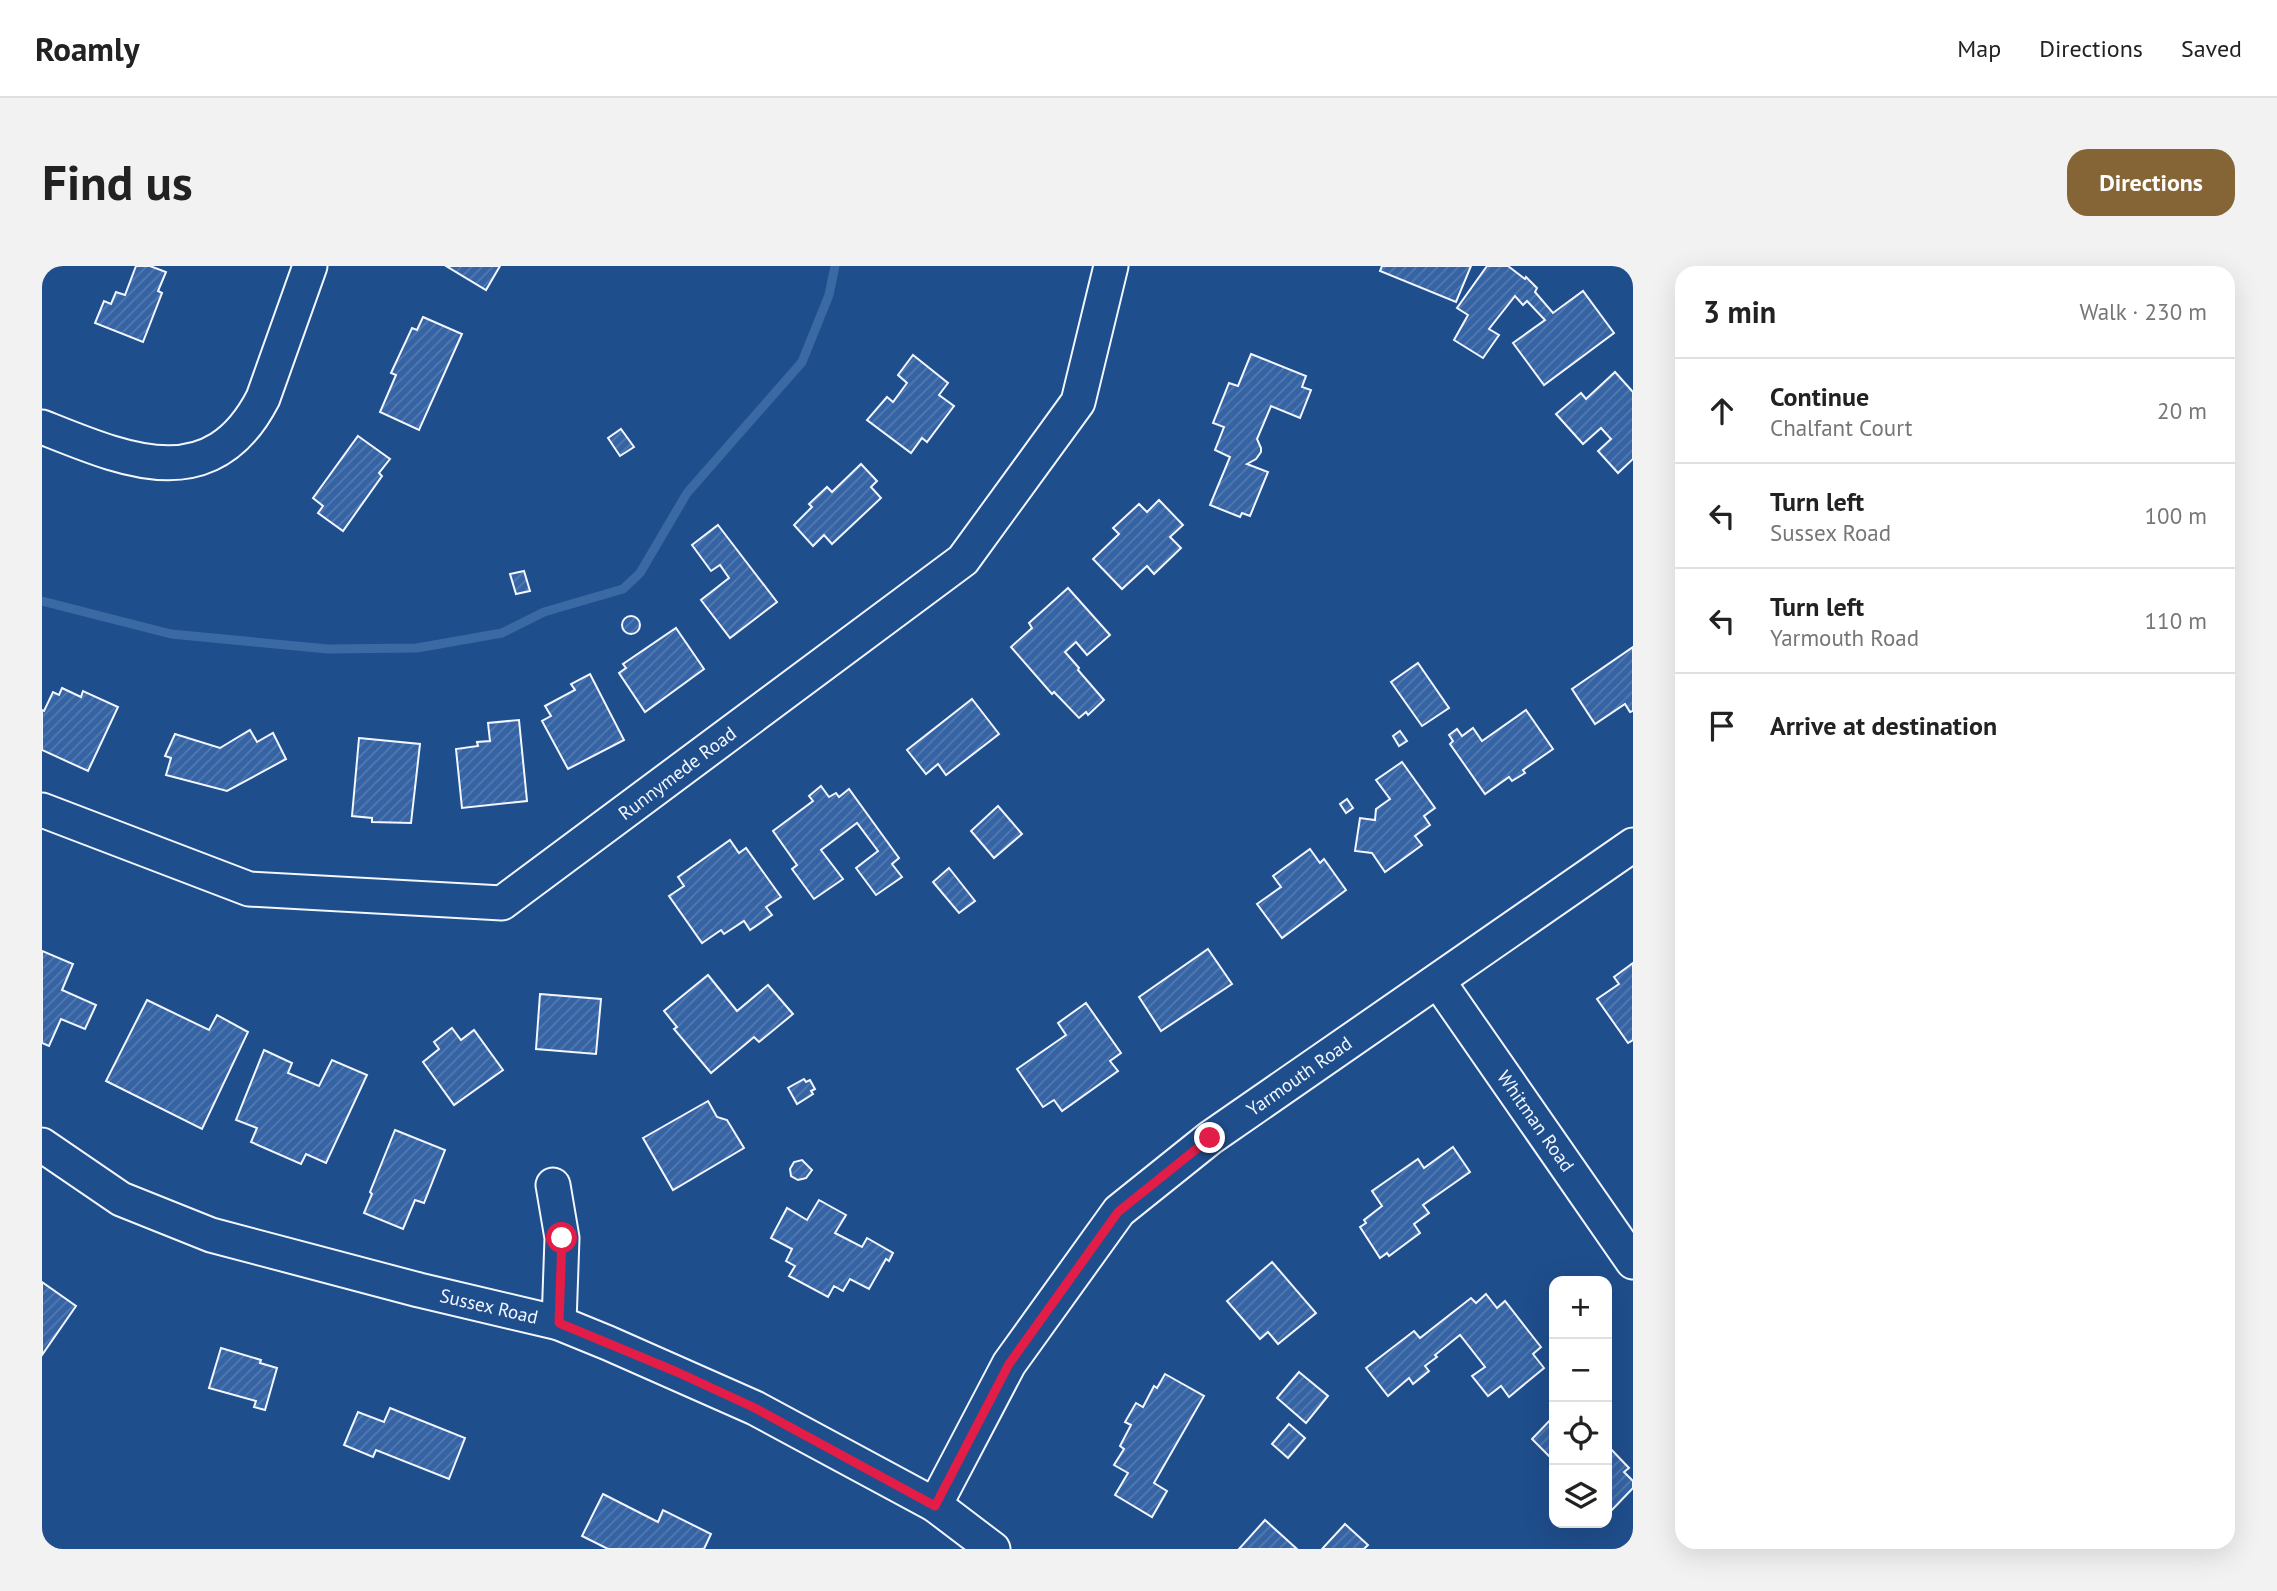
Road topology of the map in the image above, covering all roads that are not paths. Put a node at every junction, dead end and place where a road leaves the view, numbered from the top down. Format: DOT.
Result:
graph roads {
  1 [pos="310,266"];
  2 [pos="1111,266"];
  3 [pos="42,427"];
  4 [pos="42,810"];
  5 [pos="1633,845"];
  6 [pos="1438,981"];
  7 [pos="42,1145"];
  8 [pos="553,1185"];
  9 [pos="1633,1262"];
  10 [pos="559,1323"];
  11 [pos="935,1506"];
  12 [pos="993,1549"];
  1 -- 3 [label="street"];
  2 -- 4 [label="street, Runnymede Road"];
  5 -- 6 [label="street, Yarmouth Road"];
  6 -- 9 [label="street, Whitman Road"];
  6 -- 11 [label="street, Yarmouth Road"];
  7 -- 10 [label="street, Sussex Road"];
  8 -- 10 [label="street"];
  10 -- 11 [label="street, Sussex Road"];
  11 -- 12 [label="street, Sussex Road"];
}
